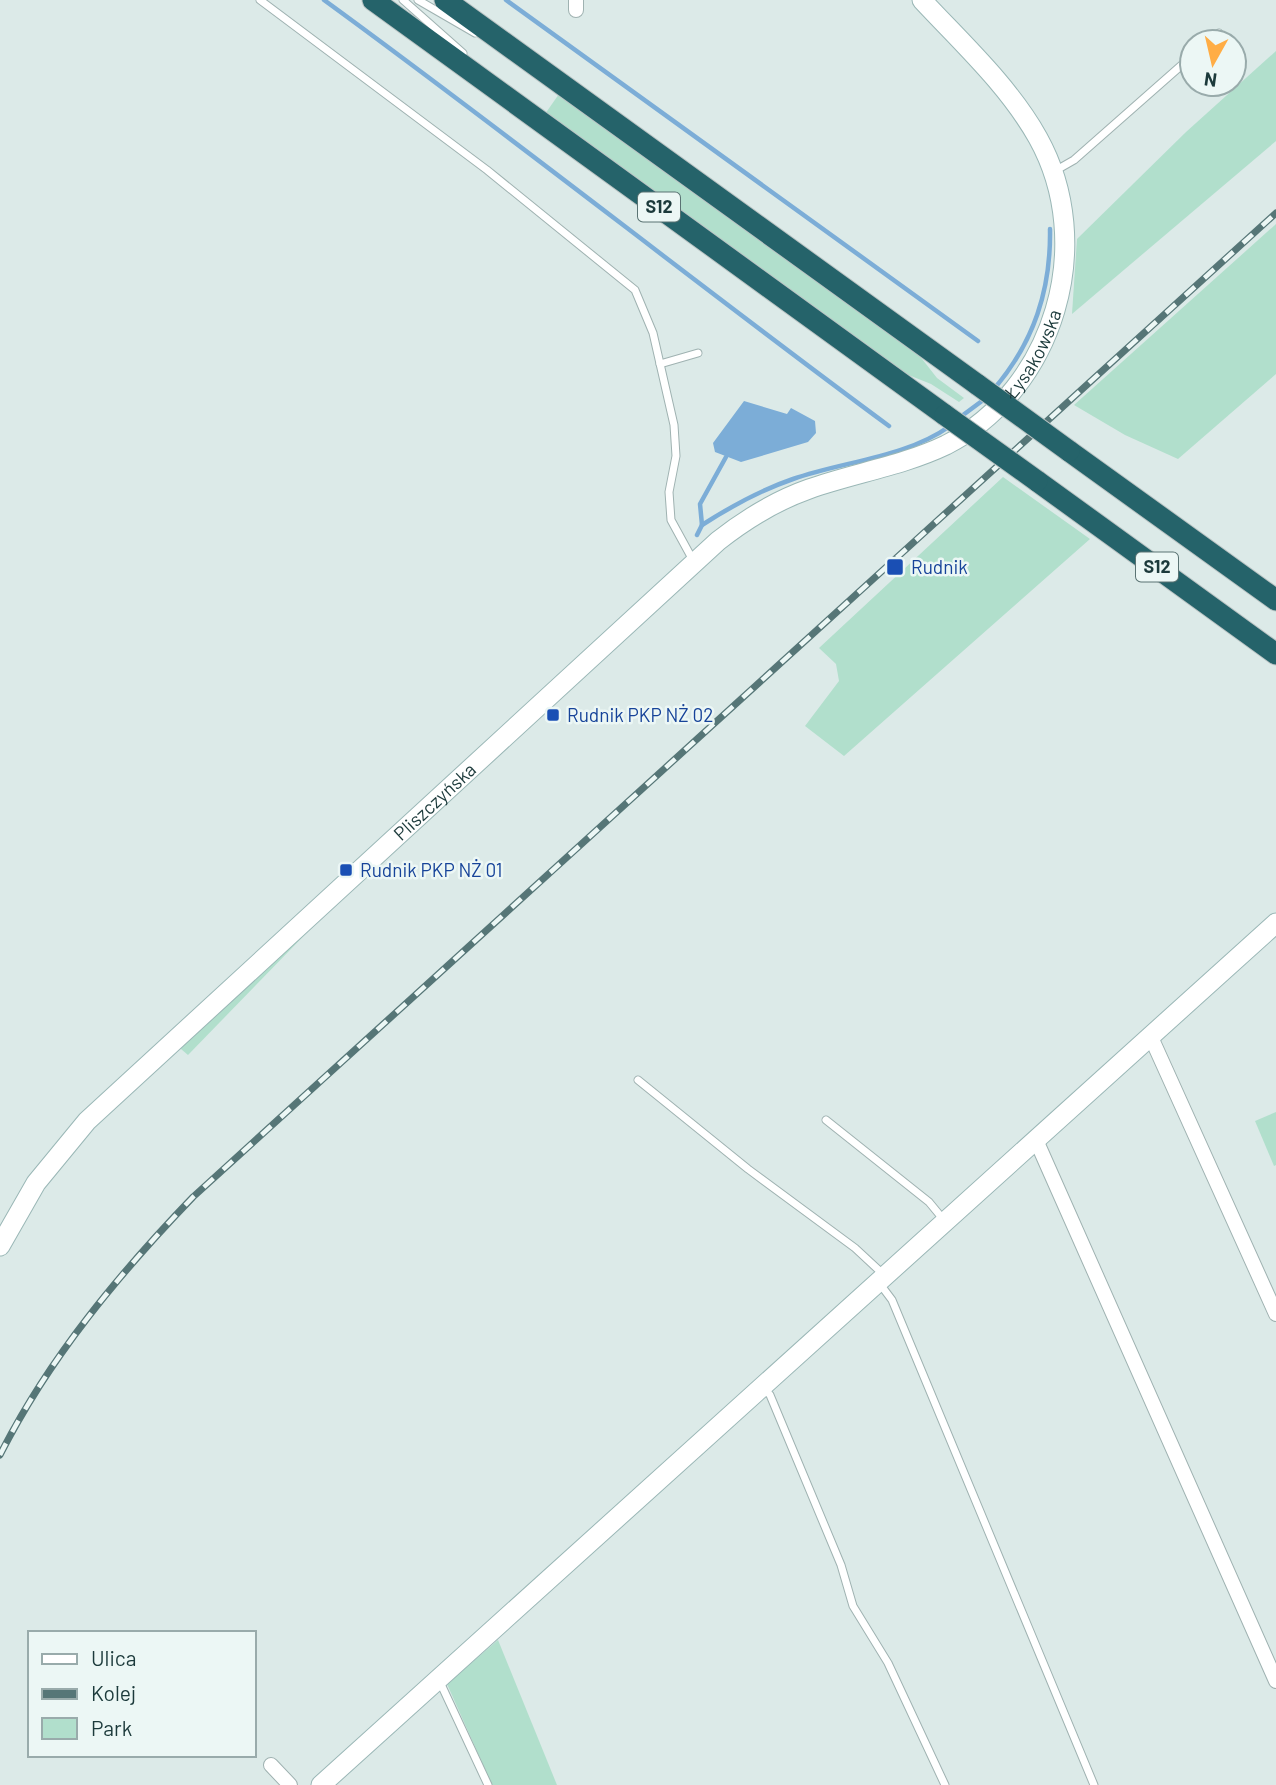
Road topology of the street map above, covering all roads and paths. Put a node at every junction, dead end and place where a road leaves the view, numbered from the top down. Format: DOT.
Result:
graph roads {
  1 [pos="260,0"];
  2 [pos="373,0"];
  3 [pos="402,0"];
  4 [pos="418,0"];
  5 [pos="445,0"];
  6 [pos="922,0"];
  7 [pos="1178,68"];
  8 [pos="563,85"];
  9 [pos="542,123"];
  10 [pos="1052,172"];
  11 [pos="698,353"];
  12 [pos="660,364"];
  13 [pos="694,562"];
  14 [pos="1276,600"];
  15 [pos="1276,654"];
  16 [pos="1274,928"];
  17 [pos="1150,1035"];
  18 [pos="638,1080"];
  19 [pos="826,1120"];
  20 [pos="1036,1140"];
  21 [pos="946,1223"];
  22 [pos="0,1245"];
  23 [pos="883,1280"];
  24 [pos="1276,1314"];
  25 [pos="763,1388"];
  26 [pos="439,1680"];
  27 [pos="1276,1681"];
  28 [pos="271,1765"];
  29 [pos="290,1785"];
  30 [pos="321,1785"];
  31 [pos="488,1785"];
  32 [pos="946,1785"];
  33 [pos="1094,1785"];
  1 -- 12 [label="lane"];
  2 -- 9 [label="highway, S12"];
  3 -- 9 [label="lane"];
  4 -- 8 [label="lane"];
  5 -- 8 [label="highway, S12"];
  6 -- 10 [label="street, Łysakowska"];
  7 -- 10 [label="lane"];
  8 -- 14 [label="highway, S12, bridge"];
  9 -- 15 [label="highway, S12, bridge"];
  10 -- 13 [label="street, Łysakowska"];
  11 -- 12 [label="lane"];
  12 -- 13 [label="lane"];
  13 -- 22 [label="street, Pliszczyńska"];
  16 -- 17 [label="street"];
  17 -- 20 [label="street"];
  17 -- 24 [label="street"];
  18 -- 23 [label="lane"];
  19 -- 21 [label="lane"];
  20 -- 21 [label="street"];
  20 -- 27 [label="street"];
  21 -- 23 [label="street"];
  23 -- 25 [label="street"];
  23 -- 33 [label="lane"];
  25 -- 26 [label="street"];
  25 -- 32 [label="lane"];
  26 -- 30 [label="street"];
  26 -- 31 [label="lane"];
  28 -- 29 [label="street"];
}
